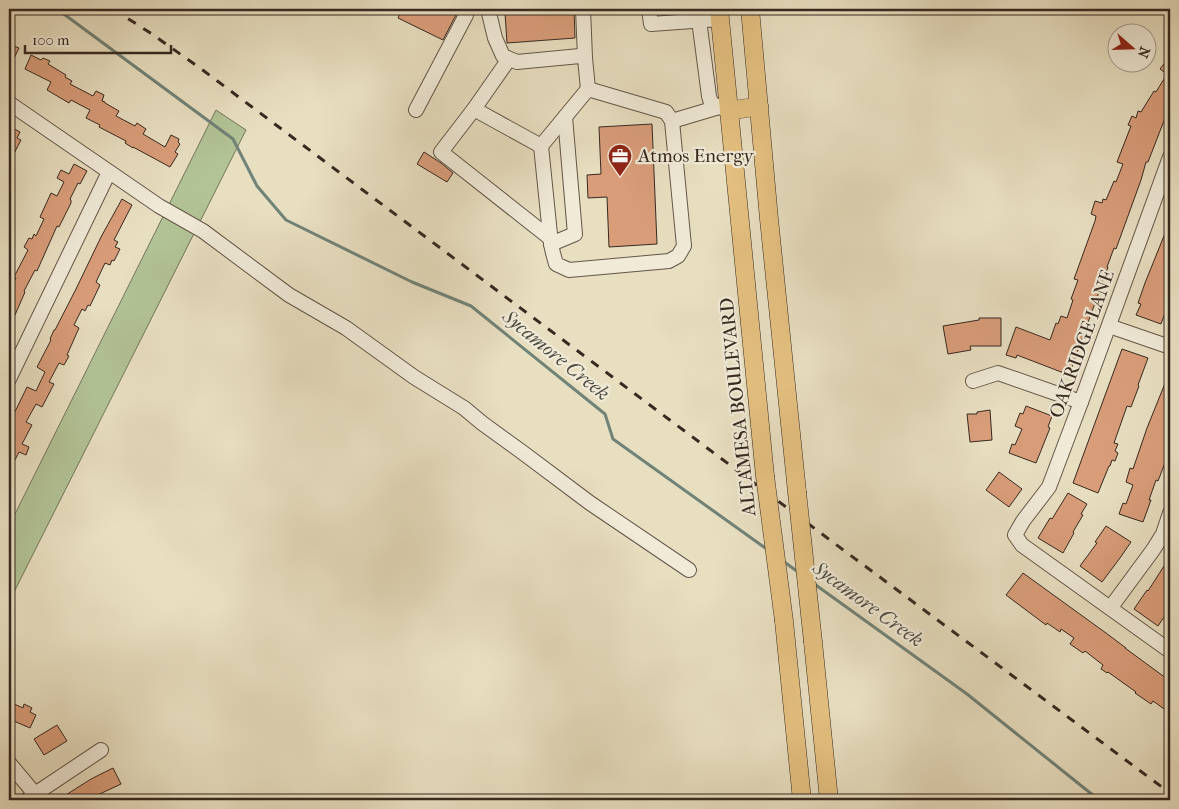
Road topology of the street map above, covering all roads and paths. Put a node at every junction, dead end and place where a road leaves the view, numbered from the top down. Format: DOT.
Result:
graph roads {
  1 [pos="463,9"];
  2 [pos="488,9"];
  3 [pos="583,9"];
  4 [pos="649,9"];
  5 [pos="750,9"];
  6 [pos="699,14"];
  7 [pos="719,14"];
  8 [pos="509,58"];
  9 [pos="585,58"];
  10 [pos="588,89"];
  11 [pos="9,103"];
  12 [pos="759,106"];
  13 [pos="474,109"];
  14 [pos="724,109"];
  15 [pos="416,110"];
  16 [pos="565,117"];
  17 [pos="672,121"];
  18 [pos="541,146"];
  19 [pos="1170,157"];
  20 [pos="109,172"];
  21 [pos="551,241"];
  22 [pos="1109,326"];
  23 [pos="1170,348"];
  24 [pos="9,378"];
  25 [pos="973,381"];
  26 [pos="1081,402"];
  27 [pos="1170,513"];
  28 [pos="688,570"];
  29 [pos="1111,607"];
  30 [pos="1170,651"];
  31 [pos="101,750"];
  32 [pos="9,762"];
  33 [pos="31,797"];
  34 [pos="802,800"];
  35 [pos="829,800"];
  1 -- 15 [label="street"];
  2 -- 8 [label="street"];
  3 -- 9 [label="street"];
  4 -- 6 [label="street"];
  5 -- 12 [label="main road"];
  6 -- 7 [label="street"];
  6 -- 14 [label="street"];
  7 -- 14 [label="main road, ALTAMESA BOULEVARD"];
  8 -- 9 [label="street"];
  8 -- 13 [label="street"];
  9 -- 10 [label="street"];
  10 -- 16 [label="street"];
  10 -- 17 [label="street"];
  11 -- 20 [label="street"];
  12 -- 14 [label="main road"];
  12 -- 35 [label="main road, bridge"];
  13 -- 18 [label="street"];
  13 -- 21 [label="street"];
  14 -- 17 [label="street"];
  14 -- 34 [label="main road, ALTAMESA BOULEVARD, bridge"];
  16 -- 18 [label="street"];
  16 -- 21 [label="street"];
  17 -- 21 [label="street"];
  18 -- 21 [label="street"];
  19 -- 22 [label="street, OAKRIDGE LANE"];
  20 -- 24 [label="street"];
  20 -- 28 [label="street"];
  22 -- 23 [label="street"];
  22 -- 26 [label="street, OAKRIDGE LANE"];
  25 -- 26 [label="street"];
  26 -- 29 [label="street, OAKRIDGE LANE"];
  27 -- 29 [label="street"];
  29 -- 30 [label="street"];
  31 -- 33 [label="street"];
  32 -- 33 [label="street"];
}
